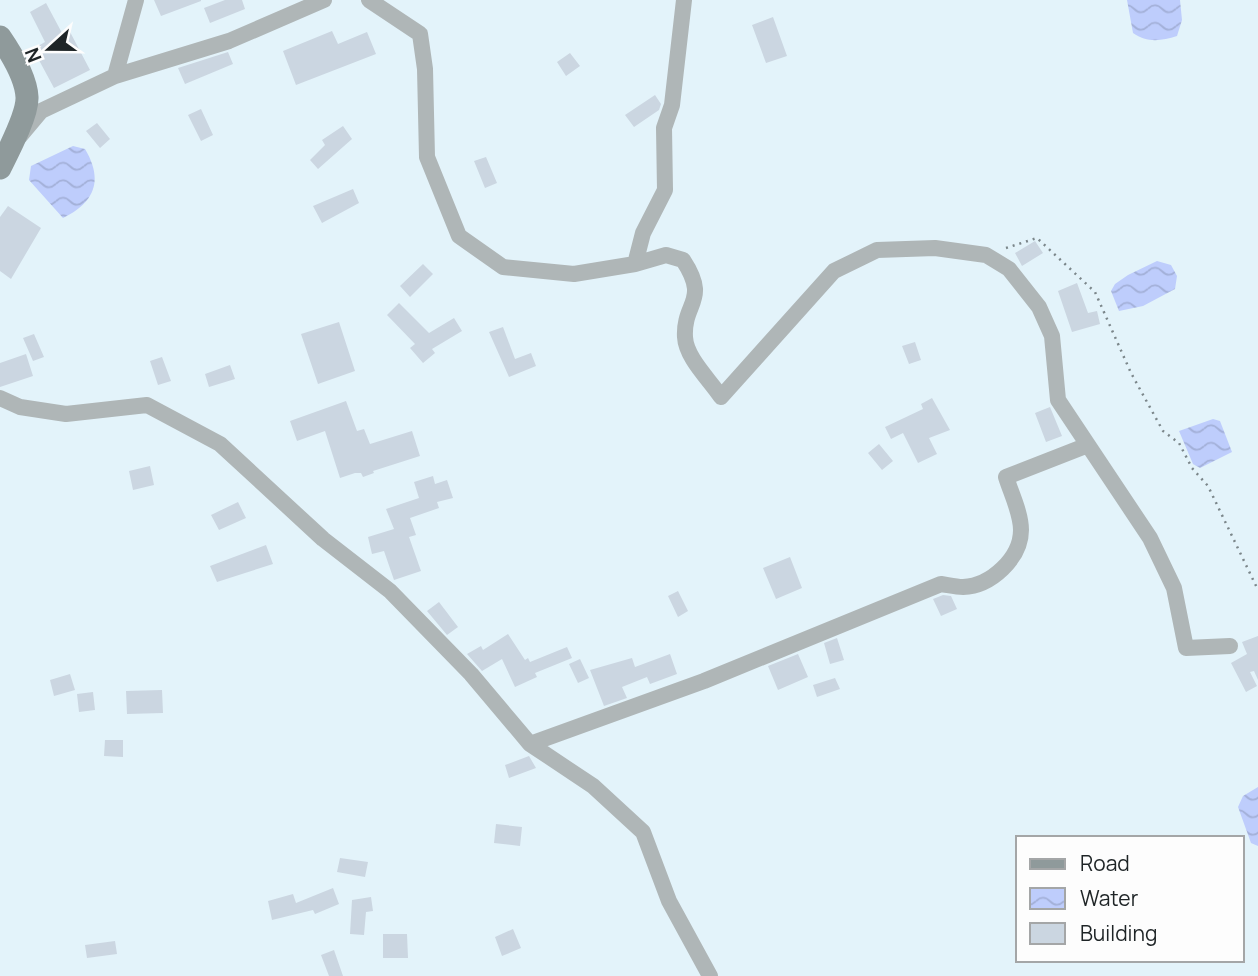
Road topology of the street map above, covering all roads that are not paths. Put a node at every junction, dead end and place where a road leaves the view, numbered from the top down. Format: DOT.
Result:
graph roads {
  1 [pos="136,0"];
  2 [pos="324,0"];
  3 [pos="369,0"];
  4 [pos="684,0"];
  5 [pos="0,37"];
  6 [pos="115,76"];
  7 [pos="12,145"];
  8 [pos="0,168"];
  9 [pos="635,264"];
  10 [pos="0,398"];
  11 [pos="1088,445"];
  12 [pos="1230,646"];
  13 [pos="530,744"];
  14 [pos="710,976"];
  1 -- 6 [label="street"];
  2 -- 6 [label="street"];
  3 -- 9 [label="street"];
  4 -- 9 [label="street"];
  5 -- 7 [label="main road"];
  6 -- 7 [label="street"];
  7 -- 8 [label="main road"];
  9 -- 11 [label="street"];
  10 -- 13 [label="street"];
  11 -- 12 [label="street"];
  11 -- 13 [label="street"];
  13 -- 14 [label="street"];
}
